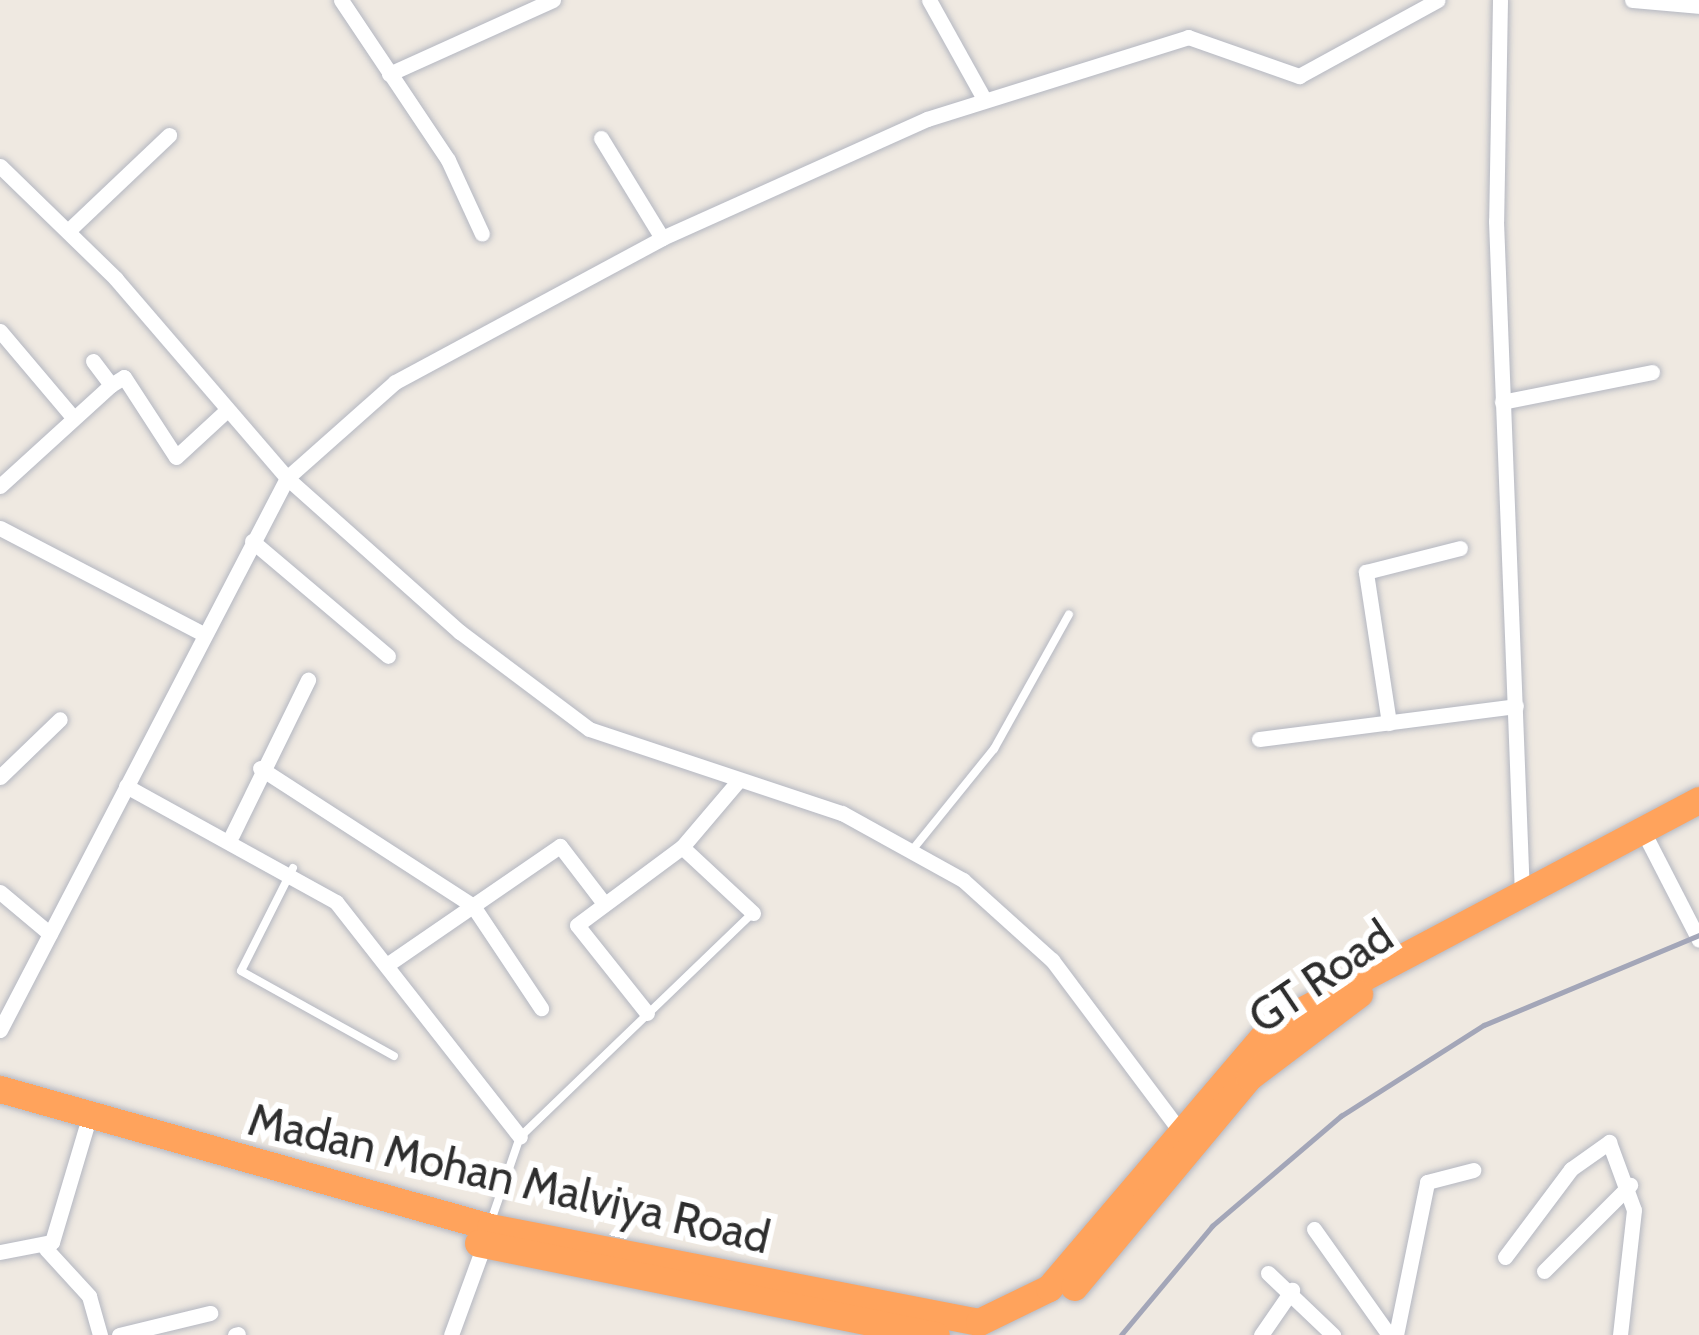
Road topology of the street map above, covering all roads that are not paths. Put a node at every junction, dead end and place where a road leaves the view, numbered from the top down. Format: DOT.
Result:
graph roads {
  1 [pos="341,0"];
  2 [pos="553,0"];
  3 [pos="928,0"];
  4 [pos="1438,0"];
  5 [pos="1500,0"];
  6 [pos="1632,0"];
  7 [pos="1699,6"];
  8 [pos="389,74"];
  9 [pos="984,99"];
  10 [pos="169,136"];
  11 [pos="601,138"];
  12 [pos="0,166"];
  13 [pos="69,230"];
  14 [pos="482,234"];
  15 [pos="662,238"];
  16 [pos="0,331"];
  17 [pos="93,361"];
  18 [pos="1652,372"];
  19 [pos="111,386"];
  20 [pos="1502,402"];
  21 [pos="227,410"];
  22 [pos="71,415"];
  23 [pos="287,478"];
  24 [pos="0,487"];
  25 [pos="0,528"];
  26 [pos="252,541"];
  27 [pos="1460,548"];
  28 [pos="1069,614"];
  29 [pos="202,632"];
  30 [pos="388,656"];
  31 [pos="308,680"];
  32 [pos="1516,706"];
  33 [pos="60,719"];
  34 [pos="1389,723"];
  35 [pos="1259,739"];
  36 [pos="260,768"];
  37 [pos="0,777"];
  38 [pos="739,780"];
  39 [pos="126,786"];
  40 [pos="1699,800"];
  41 [pos="1699,820"];
  42 [pos="232,835"];
  43 [pos="1648,840"];
  44 [pos="682,847"];
  45 [pos="914,848"];
  46 [pos="293,868"];
  47 [pos="0,892"];
  48 [pos="1522,895"];
  49 [pos="603,902"];
  50 [pos="473,906"];
  51 [pos="753,913"];
  52 [pos="50,934"];
  53 [pos="1699,940"];
  54 [pos="391,962"];
  55 [pos="541,1008"];
  56 [pos="647,1013"];
  57 [pos="0,1030"];
  58 [pos="394,1056"];
  59 [pos="0,1088"];
  60 [pos="91,1111"];
  61 [pos="1183,1136"];
  62 [pos="520,1137"];
  63 [pos="1473,1170"];
  64 [pos="1630,1185"];
  65 [pos="1314,1229"];
  66 [pos="487,1235"];
  67 [pos="46,1250"];
  68 [pos="0,1252"];
  69 [pos="1505,1257"];
  70 [pos="1544,1271"];
  71 [pos="1268,1273"];
  72 [pos="1292,1290"];
  73 [pos="210,1313"];
  74 [pos="1006,1330"];
  75 [pos="100,1335"];
  76 [pos="119,1335"];
  77 [pos="451,1335"];
  78 [pos="936,1335"];
  79 [pos="1261,1335"];
  80 [pos="1333,1335"];
  81 [pos="1393,1335"];
  82 [pos="1620,1335"];
  1 -- 8 [label="street"];
  2 -- 8 [label="street"];
  3 -- 9 [label="street"];
  4 -- 9 [label="street"];
  5 -- 20 [label="street"];
  6 -- 7 [label="street"];
  8 -- 14 [label="street"];
  9 -- 15 [label="street"];
  10 -- 13 [label="street"];
  11 -- 15 [label="street"];
  12 -- 13 [label="street"];
  13 -- 21 [label="street"];
  15 -- 23 [label="street"];
  16 -- 22 [label="street"];
  17 -- 19 [label="street"];
  18 -- 20 [label="street"];
  19 -- 21 [label="street"];
  19 -- 22 [label="street"];
  20 -- 32 [label="street"];
  21 -- 23 [label="street"];
  22 -- 24 [label="street"];
  23 -- 26 [label="street"];
  23 -- 38 [label="street"];
  25 -- 29 [label="street"];
  26 -- 29 [label="street"];
  26 -- 30 [label="street"];
  27 -- 34 [label="street"];
  28 -- 45 [label="lane"];
  29 -- 39 [label="street"];
  31 -- 36 [label="street"];
  32 -- 34 [label="street"];
  32 -- 48 [label="street"];
  33 -- 37 [label="street"];
  34 -- 35 [label="street"];
  36 -- 42 [label="street"];
  36 -- 50 [label="street"];
  38 -- 44 [label="street"];
  38 -- 45 [label="street"];
  39 -- 42 [label="street"];
  39 -- 52 [label="street"];
  40 -- 43 [label="highway, GT Road"];
  41 -- 43 [label="highway, GT Road"];
  42 -- 46 [label="street"];
  43 -- 48 [label="highway, GT Road"];
  43 -- 53 [label="street"];
  43 -- 61 [label="highway, GT Road"];
  44 -- 49 [label="street"];
  44 -- 51 [label="street"];
  45 -- 61 [label="street"];
  46 -- 54 [label="street"];
  46 -- 58 [label="lane"];
  47 -- 52 [label="street"];
  48 -- 61 [label="highway, GT Road"];
  49 -- 50 [label="street"];
  49 -- 56 [label="street"];
  50 -- 54 [label="street"];
  50 -- 55 [label="street"];
  51 -- 56 [label="lane"];
  52 -- 57 [label="street"];
  54 -- 62 [label="street"];
  56 -- 62 [label="lane"];
  59 -- 60 [label="highway, Madan Mohan Malviya Road"];
  60 -- 66 [label="highway, Madan Mohan Malviya Road"];
  60 -- 67 [label="street"];
  61 -- 74 [label="highway, GT Road"];
  62 -- 66 [label="lane"];
  63 -- 81 [label="street"];
  64 -- 69 [label="street"];
  64 -- 70 [label="street"];
  64 -- 82 [label="street"];
  65 -- 81 [label="street"];
  66 -- 74 [label="highway, Madan Mohan Malviya Road"];
  66 -- 77 [label="street"];
  66 -- 78 [label="highway"];
  67 -- 68 [label="street"];
  67 -- 75 [label="street"];
  71 -- 72 [label="street"];
  72 -- 79 [label="street"];
  72 -- 80 [label="street"];
  73 -- 76 [label="street"];
}
